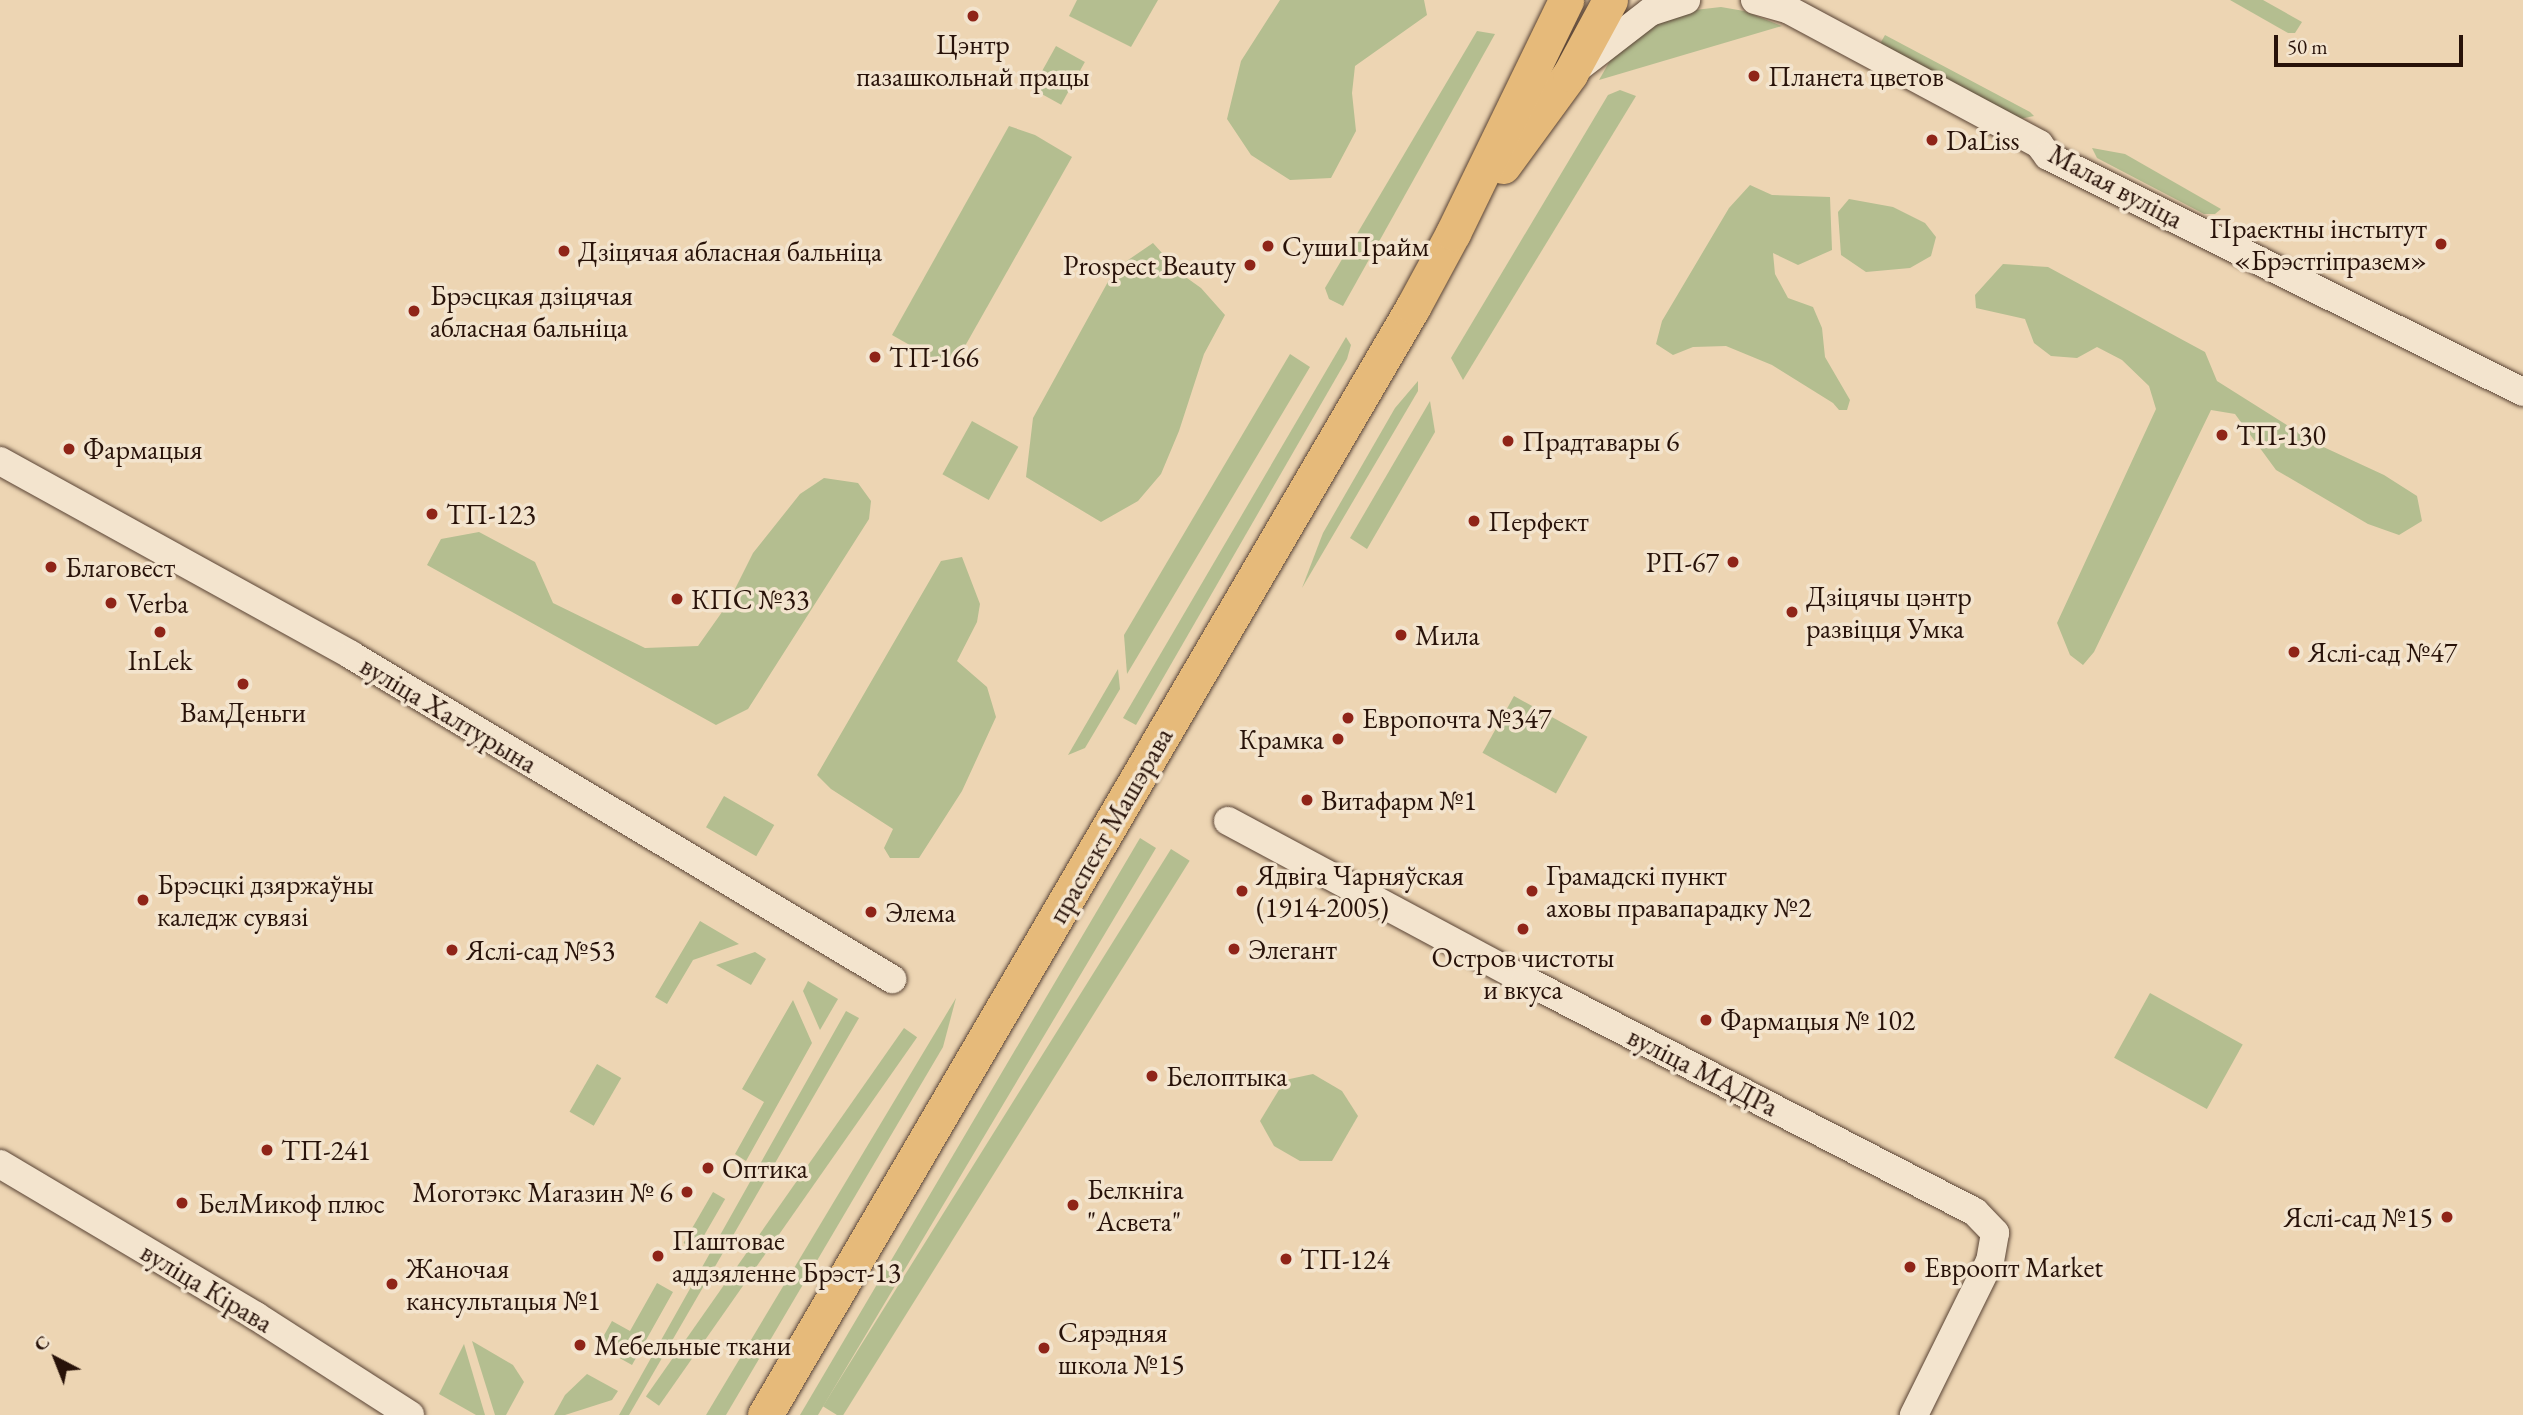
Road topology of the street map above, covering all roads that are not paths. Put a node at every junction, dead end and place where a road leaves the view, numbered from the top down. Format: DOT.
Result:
graph roads {
  1 [pos="1551,0"];
  2 [pos="1566,0"];
  3 [pos="1610,0"];
  4 [pos="1686,0"];
  5 [pos="1755,0"];
  6 [pos="1792,5"];
  7 [pos="1540,53"];
  8 [pos="1570,74"];
  9 [pos="1453,233"];
  10 [pos="2523,392"];
  11 [pos="0,461"];
  12 [pos="1228,821"];
  13 [pos="892,979"];
  14 [pos="0,1164"];
  15 [pos="410,1415"];
  16 [pos="765,1415"];
  17 [pos="1914,1415"];
  1 -- 7 [label="street"];
  2 -- 7 [label="main road, праспект Машэрава"];
  3 -- 8 [label="main road, праспект Машэрава"];
  4 -- 8 [label="street"];
  5 -- 6 [label="street, Малая вуліца"];
  6 -- 10 [label="street, Малая вуліца"];
  7 -- 9 [label="main road, праспект Машэрава"];
  8 -- 9 [label="main road, праспект Машэрава"];
  9 -- 16 [label="main road, праспект Машэрава"];
  11 -- 13 [label="street, вуліца Халтурына"];
  12 -- 17 [label="street, вуліца МАДРа"];
  14 -- 15 [label="street, вуліца Кірава"];
}
